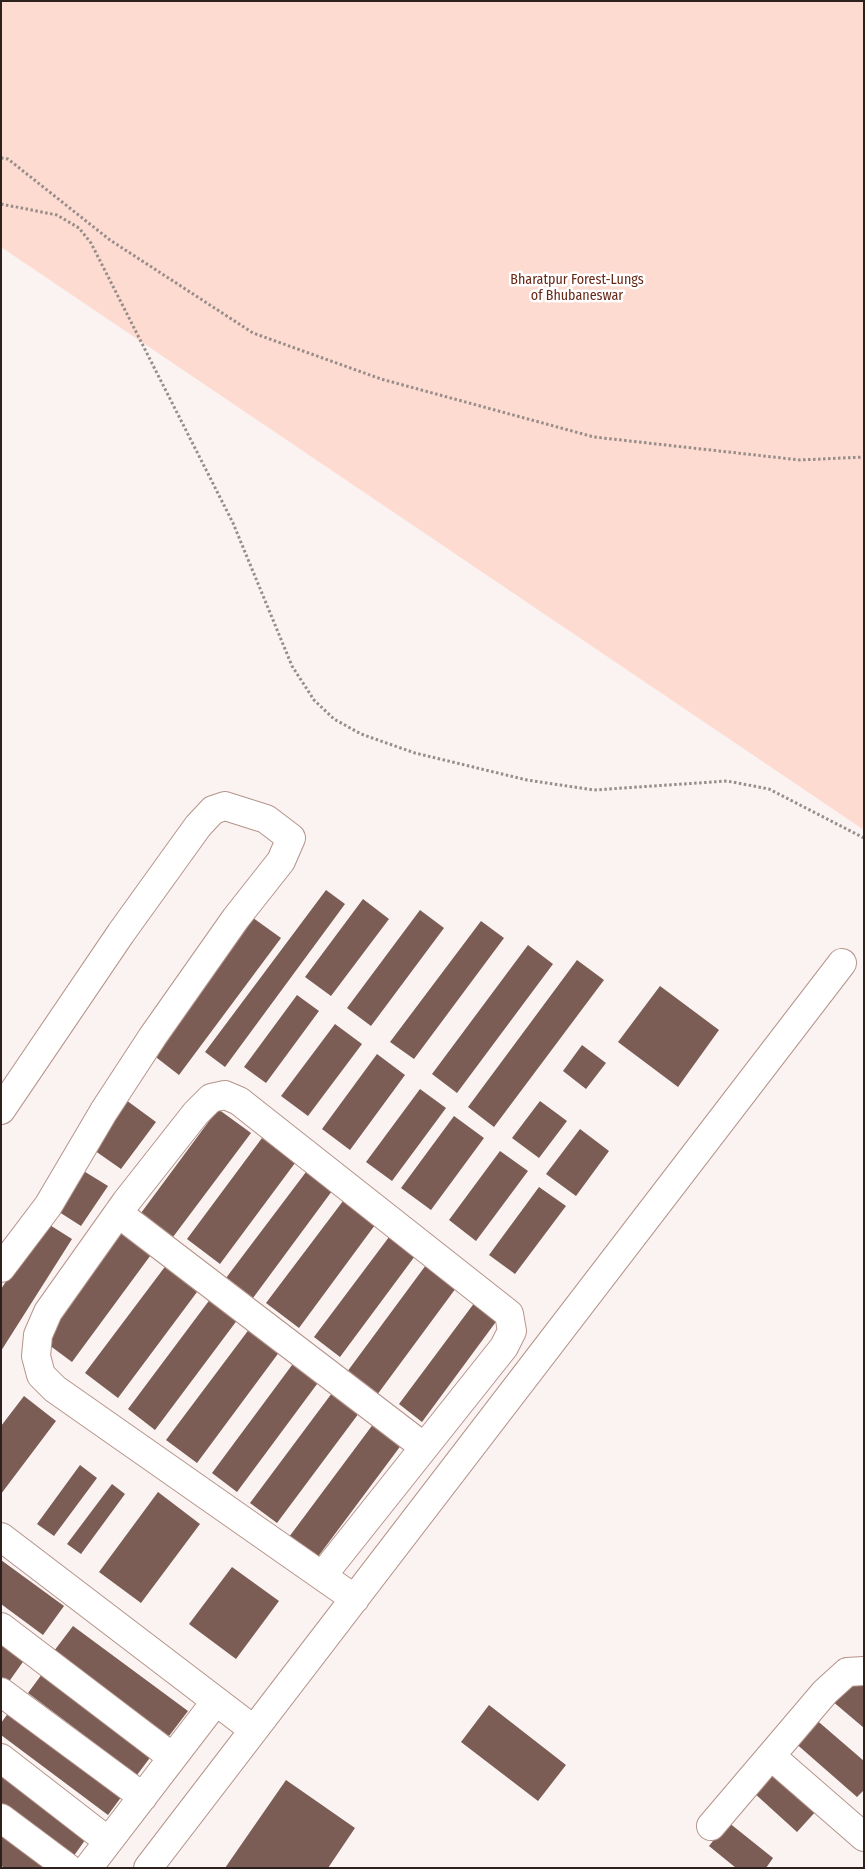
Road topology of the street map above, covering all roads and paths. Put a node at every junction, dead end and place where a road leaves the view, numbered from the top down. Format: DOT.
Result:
graph roads {
  1 [pos="1,158"];
  2 [pos="1,204"];
  3 [pos="864,458"];
  4 [pos="864,838"];
  5 [pos="842,963"];
  6 [pos="1,1110"];
  7 [pos="118,1213"];
  8 [pos="1,1268"];
  9 [pos="424,1447"];
  10 [pos="1,1537"];
  11 [pos="322,1576"];
  12 [pos="354,1598"];
  13 [pos="1,1627"];
  14 [pos="864,1671"];
  15 [pos="1,1692"];
  16 [pos="216,1701"];
  17 [pos="254,1730"];
  18 [pos="771,1756"];
  19 [pos="172,1757"];
  20 [pos="1,1758"];
  21 [pos="142,1797"];
  22 [pos="1,1818"];
  23 [pos="858,1822"];
  24 [pos="711,1826"];
  25 [pos="108,1841"];
  26 [pos="68,1868"];
  27 [pos="88,1868"];
  28 [pos="148,1868"];
  1 -- 3 [label="path"];
  2 -- 4 [label="path"];
  5 -- 12 [label="street"];
  6 -- 8 [label="street"];
  7 -- 9 [label="street"];
  7 -- 9 [label="street"];
  7 -- 11 [label="street"];
  9 -- 11 [label="street"];
  10 -- 16 [label="street"];
  11 -- 12 [label="street"];
  12 -- 17 [label="street"];
  13 -- 19 [label="street"];
  14 -- 18 [label="street"];
  15 -- 21 [label="street"];
  16 -- 17 [label="street"];
  16 -- 19 [label="street"];
  17 -- 28 [label="street"];
  18 -- 23 [label="street"];
  18 -- 24 [label="street"];
  19 -- 21 [label="street"];
  20 -- 25 [label="street"];
  21 -- 25 [label="street"];
  22 -- 26 [label="street"];
  25 -- 27 [label="street"];
}
